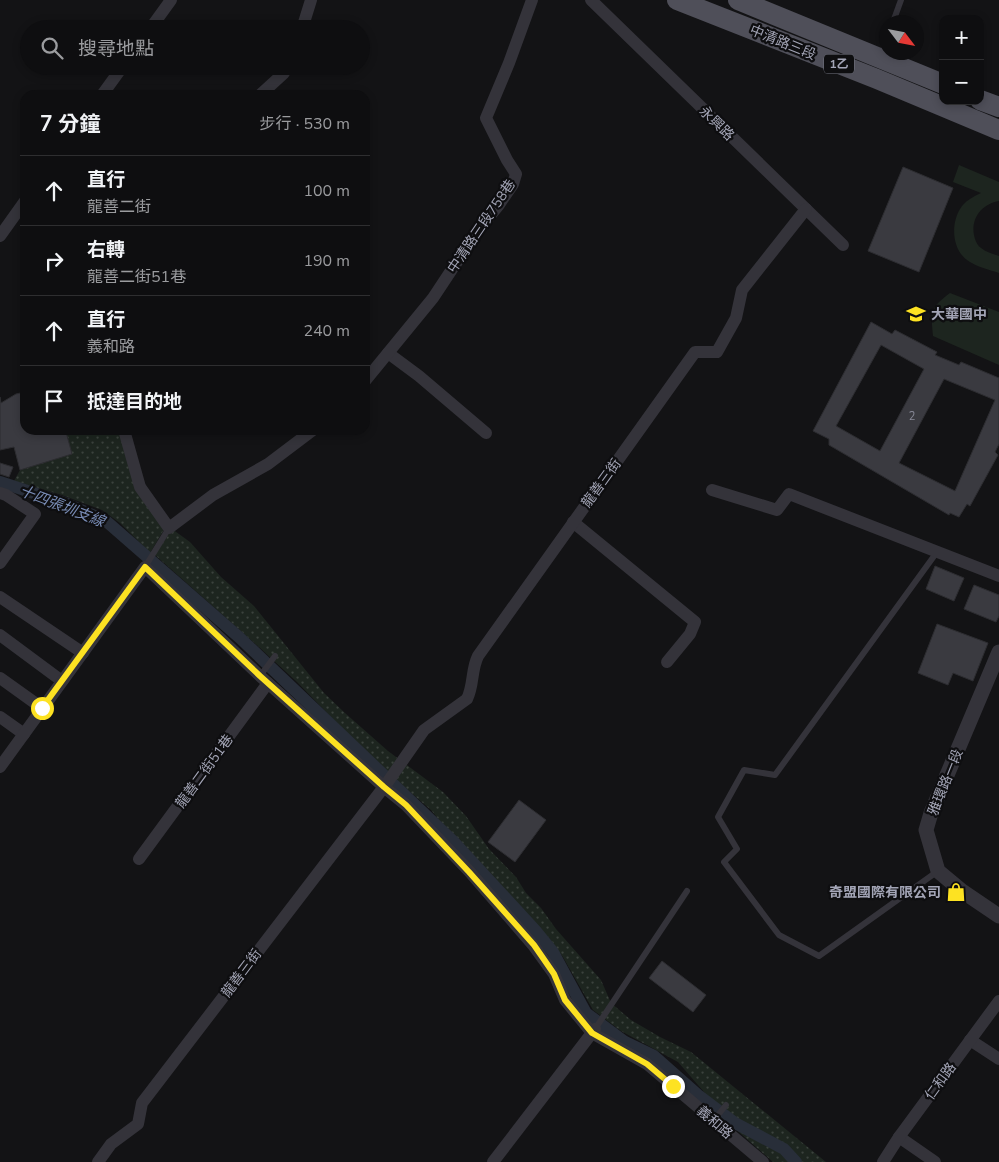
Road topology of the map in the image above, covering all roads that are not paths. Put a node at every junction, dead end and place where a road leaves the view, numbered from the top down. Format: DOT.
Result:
graph roads {
  1 [pos="171,0"];
  2 [pos="311,0"];
  3 [pos="532,0"];
  4 [pos="591,0"];
  5 [pos="677,0"];
  6 [pos="738,0"];
  7 [pos="901,0"];
  8 [pos="896,15"];
  9 [pos="157,20"];
  10 [pos="305,20"];
  11 [pos="879,49"];
  12 [pos="900,60"];
  13 [pos="116,75"];
  14 [pos="282,75"];
  15 [pos="939,82"];
  16 [pos="106,90"];
  17 [pos="265,90"];
  18 [pos="984,101"];
  19 [pos="999,107"];
  20 [pos="999,130"];
  21 [pos="20,208"];
  22 [pos="806,209"];
  23 [pos="0,236"];
  24 [pos="844,245"];
  25 [pos="388,353"];
  26 [pos="370,376"];
  27 [pos="486,432"];
  28 [pos="125,435"];
  29 [pos="306,435"];
  30 [pos="712,490"];
  31 [pos="2,497"];
  32 [pos="573,522"];
  33 [pos="169,528"];
  34 [pos="937,552"];
  35 [pos="0,563"];
  36 [pos="145,567"];
  37 [pos="999,576"];
  38 [pos="0,597"];
  39 [pos="0,635"];
  40 [pos="999,652"];
  41 [pos="83,653"];
  42 [pos="275,656"];
  43 [pos="667,662"];
  44 [pos="0,678"];
  45 [pos="264,679"];
  46 [pos="62,681"];
  47 [pos="42,708"];
  48 [pos="0,717"];
  49 [pos="24,734"];
  50 [pos="1,762"];
  51 [pos="385,785"];
  52 [pos="139,859"];
  53 [pos="938,871"];
  54 [pos="687,892"];
  55 [pos="999,916"];
  56 [pos="999,1001"];
  57 [pos="594,1031"];
  58 [pos="970,1040"];
  59 [pos="999,1060"];
  60 [pos="726,1105"];
  61 [pos="714,1120"];
  62 [pos="899,1137"];
  63 [pos="98,1162"];
  64 [pos="493,1162"];
  65 [pos="763,1162"];
  66 [pos="882,1162"];
  67 [pos="935,1162"];
  1 -- 9 [label="street"];
  2 -- 10 [label="street"];
  3 -- 25 [label="street, 中清路三段758巷"];
  4 -- 22 [label="street, 永興路"];
  5 -- 20 [label="main road, 中清路三段 / 1乙"];
  6 -- 11 [label="main road, 中清路三段 / 1乙"];
  7 -- 8 [label="lane"];
  12 -- 15 [label="main road, 中清路三段 / 1乙"];
  13 -- 16 [label="street"];
  14 -- 17 [label="street"];
  18 -- 19 [label="main road"];
  21 -- 23 [label="street"];
  22 -- 24 [label="street, 永興路"];
  22 -- 32 [label="street, 龍善三街"];
  25 -- 26 [label="street, 中清路三段758巷"];
  25 -- 27 [label="street"];
  28 -- 33 [label="street"];
  29 -- 33 [label="street"];
  30 -- 34 [label="street"];
  31 -- 35 [label="street"];
  32 -- 43 [label="street"];
  32 -- 51 [label="street, 龍善三街"];
  33 -- 36 [label="lane"];
  34 -- 37 [label="street"];
  34 -- 53 [label="lane"];
  36 -- 41 [label="street"];
  36 -- 45 [label="street"];
  38 -- 41 [label="street"];
  39 -- 46 [label="street"];
  40 -- 53 [label="street, 雅環路一段"];
  41 -- 46 [label="street"];
  42 -- 45 [label="lane"];
  44 -- 47 [label="street"];
  45 -- 51 [label="street"];
  45 -- 52 [label="street, 龍善二街51巷"];
  46 -- 47 [label="street"];
  47 -- 49 [label="street"];
  48 -- 49 [label="street"];
  49 -- 50 [label="street"];
  51 -- 57 [label="street, 義和路"];
  51 -- 63 [label="street, 龍善三街"];
  53 -- 55 [label="street"];
  54 -- 57 [label="lane"];
  56 -- 58 [label="street, 仁和路"];
  57 -- 61 [label="street, 義和路"];
  57 -- 64 [label="street"];
  58 -- 59 [label="street"];
  58 -- 62 [label="street, 仁和路"];
  60 -- 61 [label="lane"];
  61 -- 65 [label="street, 義和路"];
  62 -- 66 [label="street, 仁和路"];
  62 -- 67 [label="street"];
}
